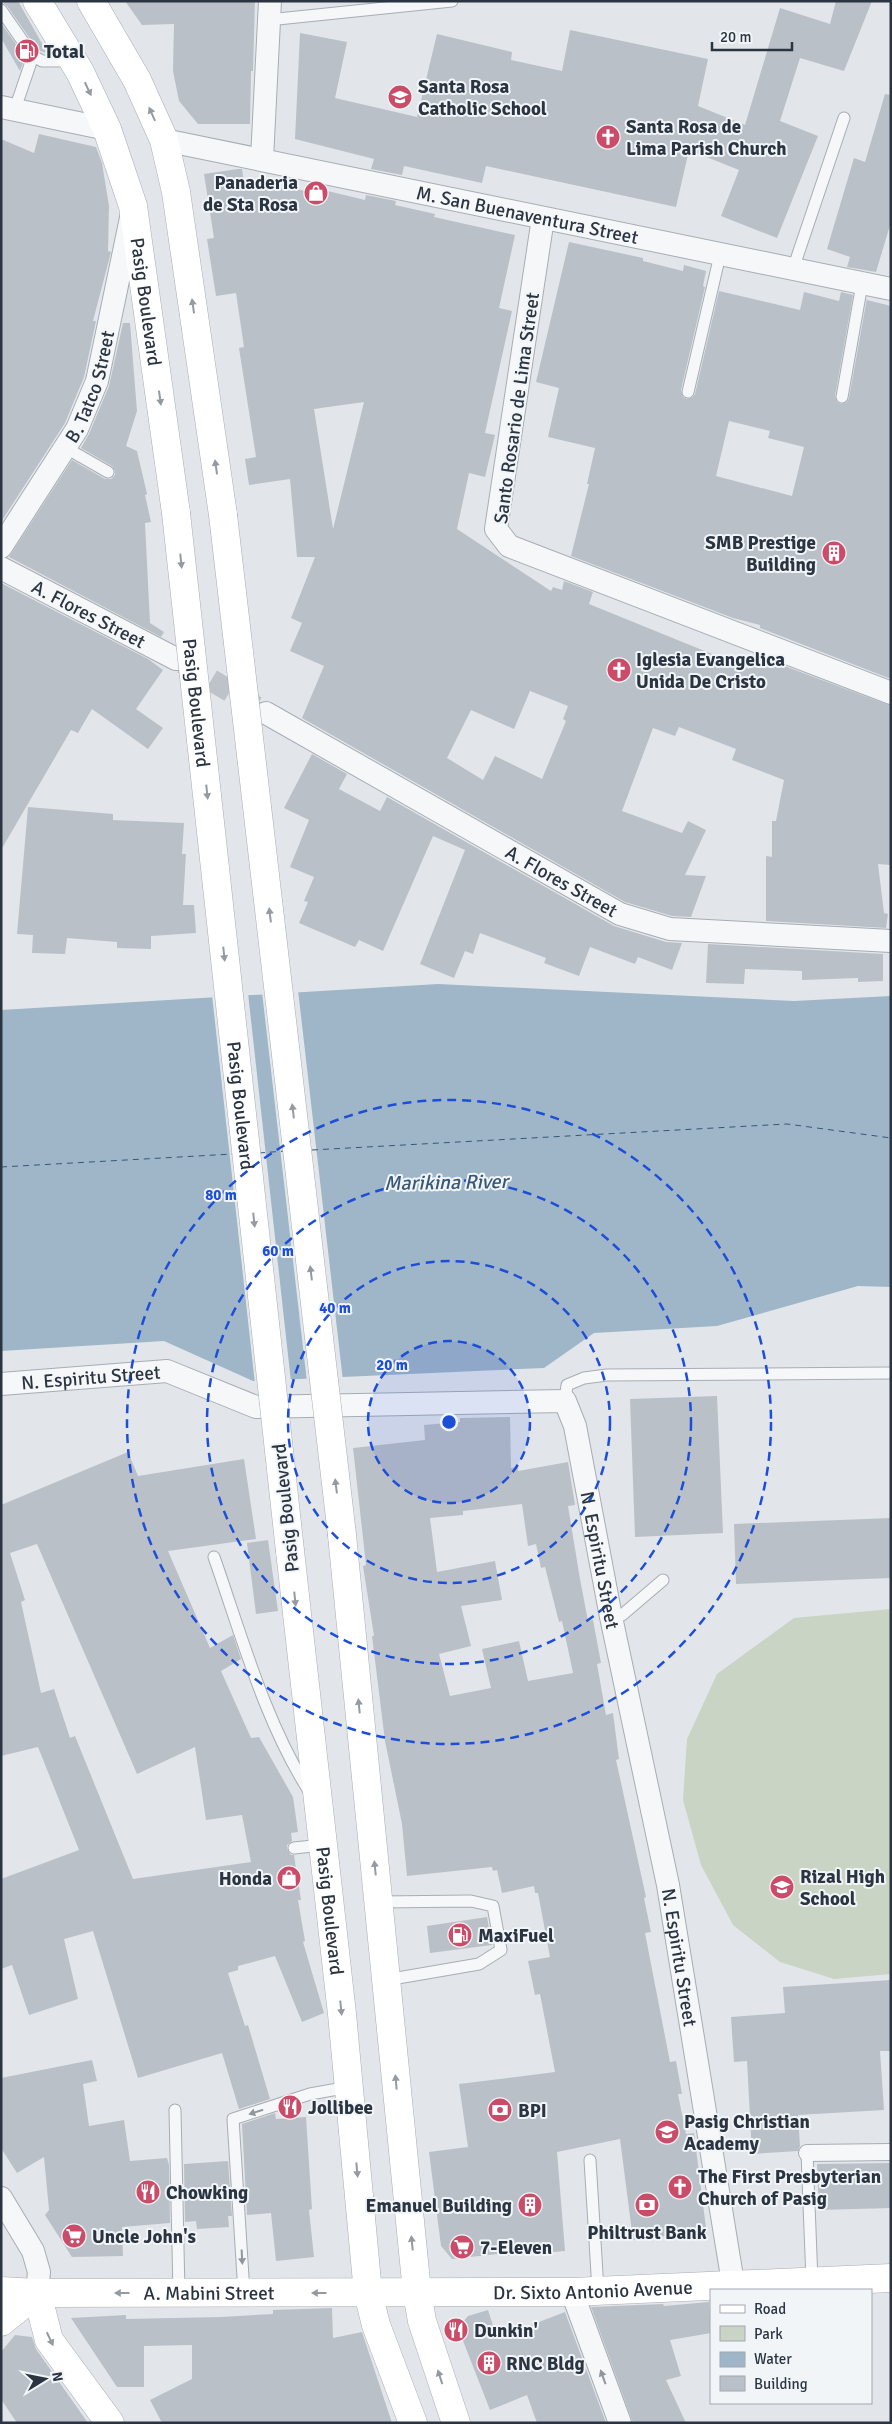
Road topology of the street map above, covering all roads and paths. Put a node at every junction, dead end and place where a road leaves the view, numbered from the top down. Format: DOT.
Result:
graph roads {
  1 [pos="37,1"];
  2 [pos="91,1"];
  3 [pos="452,1"];
  4 [pos="1,10"];
  5 [pos="269,11"];
  6 [pos="33,56"];
  7 [pos="74,62"];
  8 [pos="8,108"];
  9 [pos="844,118"];
  10 [pos="107,129"];
  11 [pos="164,140"];
  12 [pos="262,159"];
  13 [pos="133,206"];
  14 [pos="543,218"];
  15 [pos="720,255"];
  16 [pos="794,269"];
  17 [pos="862,284"];
  18 [pos="891,289"];
  19 [pos="688,392"];
  20 [pos="842,397"];
  21 [pos="66,448"];
  22 [pos="108,472"];
  23 [pos="1,547"];
  24 [pos="1,568"];
  25 [pos="176,659"];
  26 [pos="891,693"];
  27 [pos="266,713"];
  28 [pos="891,942"];
  29 [pos="891,1373"];
  30 [pos="1,1384"];
  31 [pos="565,1401"];
  32 [pos="214,1557"];
  33 [pos="663,1580"];
  34 [pos="610,1617"];
  35 [pos="318,1803"];
  36 [pos="322,1845"];
  37 [pos="294,1848"];
  38 [pos="379,1902"];
  39 [pos="386,1980"];
  40 [pos="349,2087"];
  41 [pos="174,2110"];
  42 [pos="891,2152"];
  43 [pos="807,2153"];
  44 [pos="590,2160"];
  45 [pos="1,2198"];
  46 [pos="891,2278"];
  47 [pos="812,2281"];
  48 [pos="732,2283"];
  49 [pos="1,2291"];
  50 [pos="585,2291"];
  51 [pos="416,2292"];
  52 [pos="37,2293"];
  53 [pos="179,2293"];
  54 [pos="244,2293"];
  55 [pos="368,2293"];
  56 [pos="1,2322"];
  57 [pos="110,2423"];
  58 [pos="413,2423"];
  59 [pos="456,2423"];
  60 [pos="620,2423"];
  1 -- 7 [label="main road, Pasig Boulevard"];
  11 -- 2 [label="main road, one-way"];
  3 -- 5 [label="lane"];
  4 -- 6 [label="lane"];
  5 -- 12 [label="street"];
  6 -- 7 [label="lane"];
  6 -- 8 [label="lane"];
  7 -- 10 [label="main road, Pasig Boulevard, one-way"];
  8 -- 10 [label="street"];
  9 -- 16 [label="lane"];
  10 -- 13 [label="main road, Pasig Boulevard"];
  11 -- 12 [label="street, M. San Buenaventura Street"];
  38 -- 11 [label="main road, one-way, bridge"];
  12 -- 14 [label="street, M. San Buenaventura Street"];
  13 -- 21 [label="street, B. Tatco Street"];
  13 -- 35 [label="main road, Pasig Boulevard, one-way, bridge"];
  14 -- 15 [label="street, M. San Buenaventura Street"];
  14 -- 26 [label="street, Santo Rosario de Lima Street"];
  15 -- 16 [label="street, M. San Buenaventura Street"];
  15 -- 19 [label="lane"];
  16 -- 17 [label="street, M. San Buenaventura Street"];
  17 -- 18 [label="street, M. San Buenaventura Street"];
  17 -- 20 [label="lane"];
  21 -- 22 [label="lane"];
  21 -- 23 [label="street, B. Tatco Street"];
  24 -- 25 [label="street, A. Flores Street"];
  27 -- 28 [label="street, A. Flores Street"];
  29 -- 31 [label="lane"];
  30 -- 31 [label="street, N. Espiritu Street"];
  31 -- 34 [label="street, N. Espiritu Street"];
  32 -- 35 [label="lane"];
  33 -- 34 [label="lane"];
  34 -- 48 [label="street, N. Espiritu Street"];
  35 -- 36 [label="main road, Pasig Boulevard"];
  36 -- 37 [label="lane"];
  36 -- 40 [label="main road, Pasig Boulevard, one-way"];
  38 -- 39 [label="main road"];
  38 -- 39 [label="lane"];
  51 -- 39 [label="main road, one-way"];
  40 -- 54 [label="lane, one-way"];
  40 -- 55 [label="main road, Pasig Boulevard, one-way"];
  41 -- 53 [label="lane"];
  42 -- 43 [label="street"];
  43 -- 47 [label="lane"];
  44 -- 50 [label="lane"];
  45 -- 52 [label="street"];
  46 -- 47 [label="main road, Dr. Sixto Antonio Avenue"];
  47 -- 48 [label="main road, Dr. Sixto Antonio Avenue"];
  48 -- 50 [label="main road, Dr. Sixto Antonio Avenue"];
  49 -- 52 [label="main road, A. Mabini Street"];
  50 -- 51 [label="main road, Dr. Sixto Antonio Avenue"];
  60 -- 50 [label="street, one-way"];
  51 -- 55 [label="main road, A. Mabini Street"];
  59 -- 51 [label="main road, one-way"];
  53 -- 52 [label="main road, A. Mabini Street, one-way"];
  52 -- 56 [label="main road"];
  52 -- 57 [label="main road, one-way"];
  53 -- 54 [label="main road, A. Mabini Street"];
  55 -- 54 [label="main road, A. Mabini Street, one-way"];
  55 -- 58 [label="main road, Pasig Boulevard"];
}
